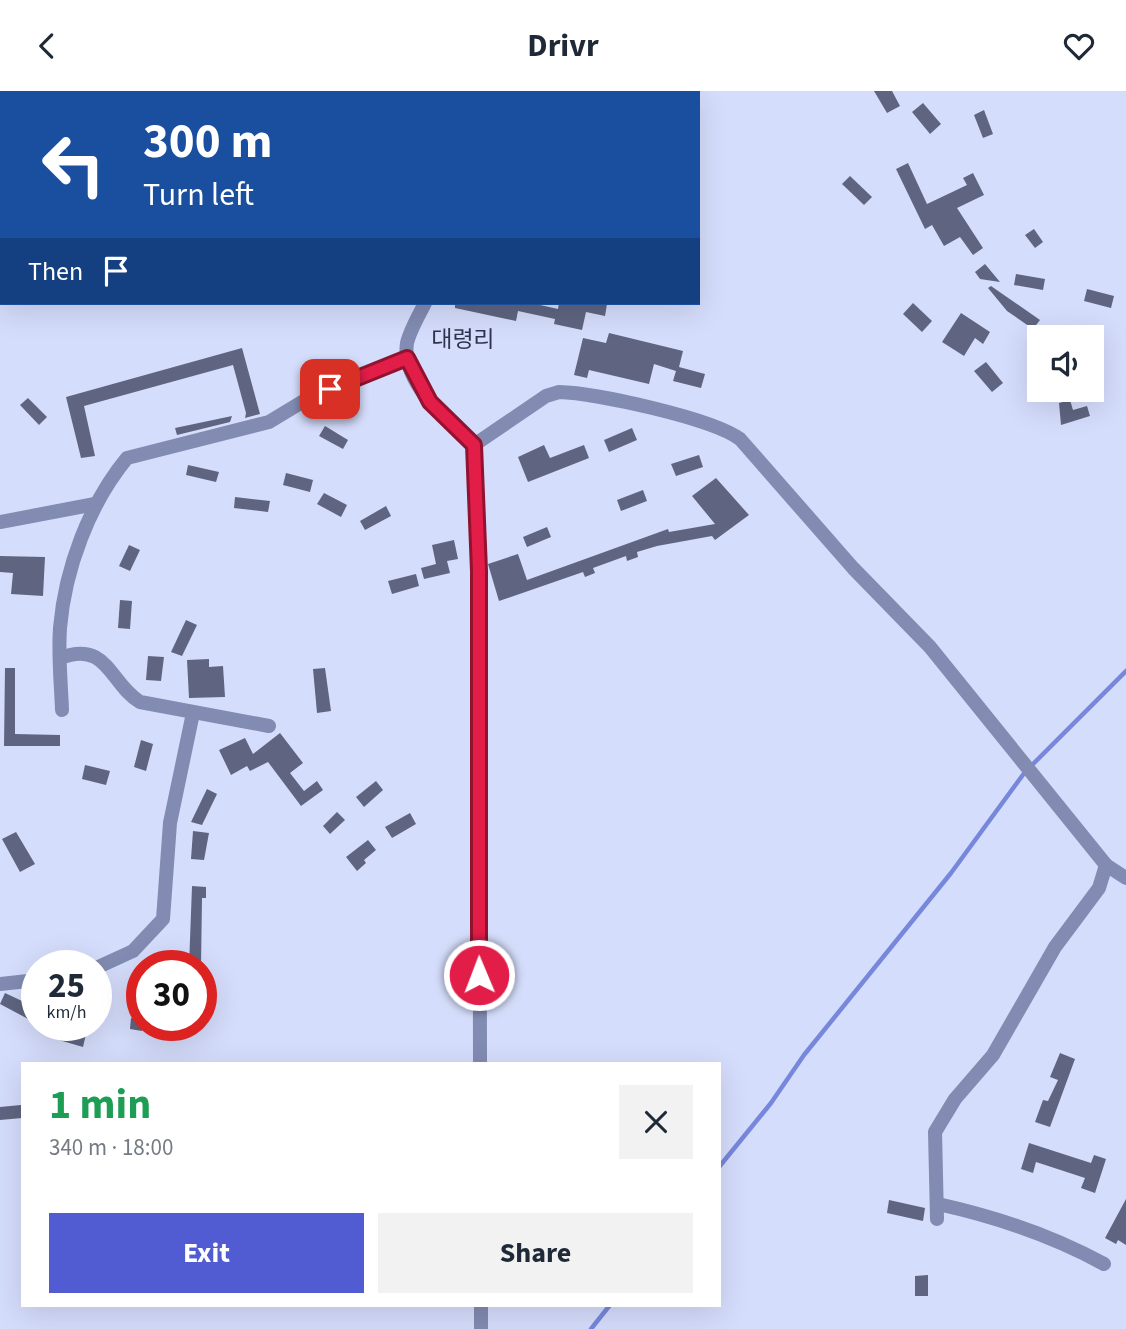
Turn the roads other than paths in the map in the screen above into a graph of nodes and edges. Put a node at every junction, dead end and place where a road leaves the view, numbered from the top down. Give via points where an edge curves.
1 (424, 305) edge
2 (407, 358) junction
3 (474, 445) junction
4 (95, 504) junction
5 (0, 522) edge
6 (60, 658) junction
7 (62, 710) dead end
8 (193, 713) junction
9 (269, 726) dead end
10 (1106, 865) junction
11 (1126, 879) edge
12 (112, 961) edge
13 (21, 982) edge
14 (0, 985) edge
15 (480, 1062) edge
16 (1104, 1264) dead end
17 (481, 1307) edge
18 (481, 1329) edge

1 - 2 street via 407,341
2 - 3 street via 430,402
2 - 4 street via 312,396 269,422 127,458
3 - 10 street via 545,396 559,392 671,414 728,431 930,647
3 - 15 street via 479,571
4 - 5 street
4 - 6 street via 65,596
6 - 7 street
6 - 8 street via 91,656 103,661 139,702
8 - 9 street
8 - 12 street via 170,823 163,919 133,951
10 - 11 street
10 - 16 street via 1099,888 1055,947 993,1055 939,1124 934,1146 937,1212 1017,1224
13 - 14 street
17 - 18 street

